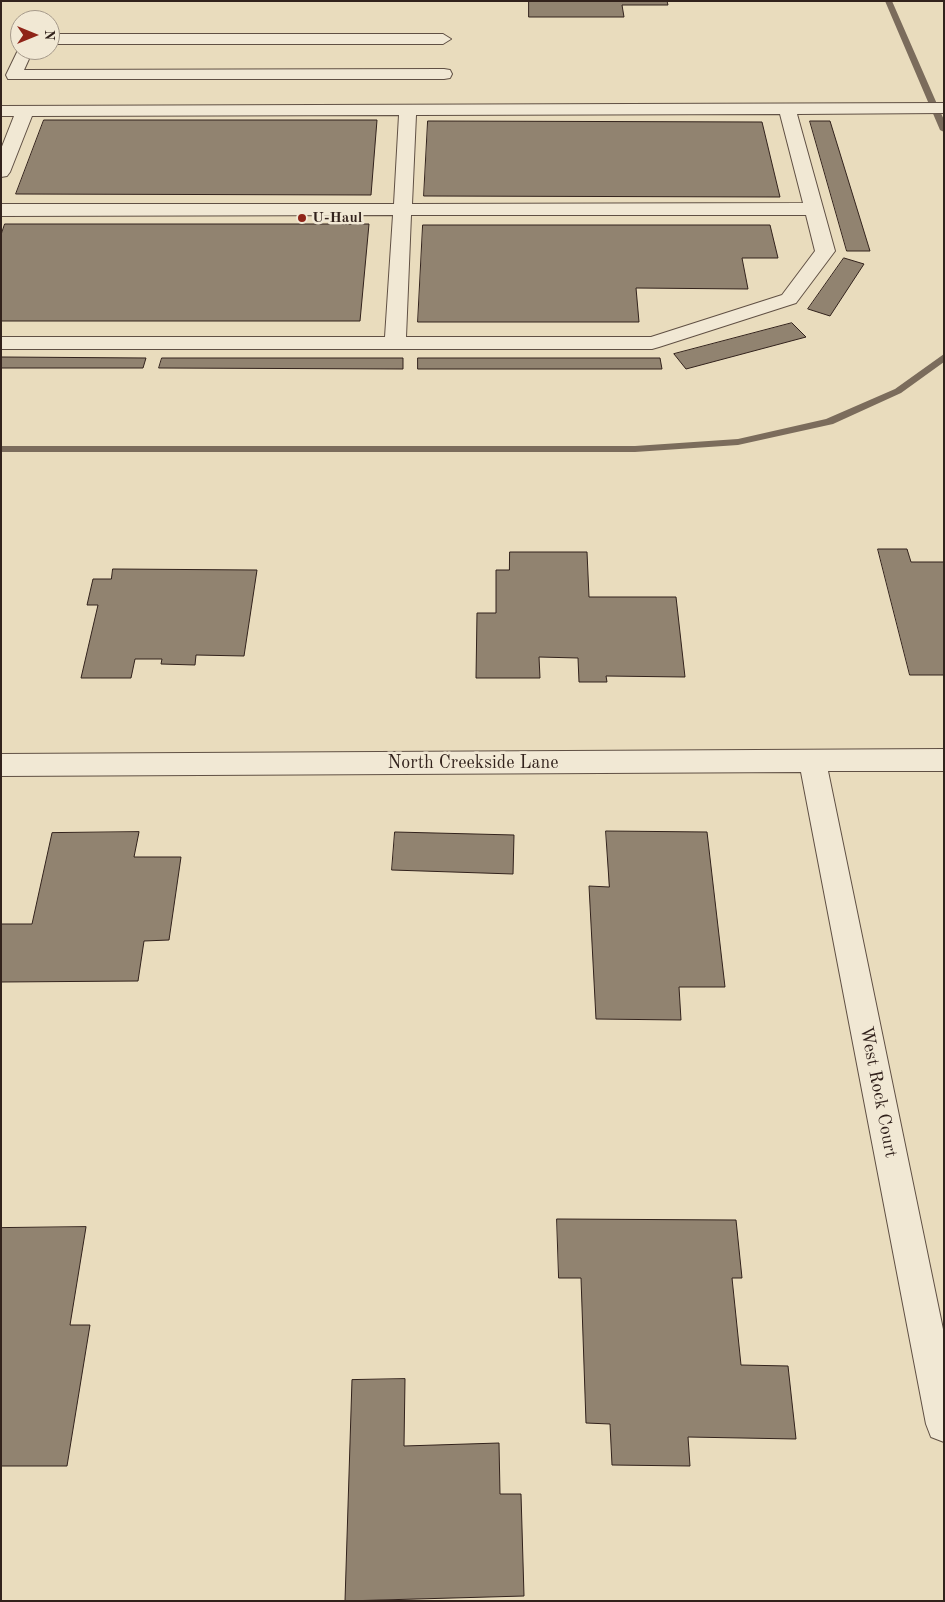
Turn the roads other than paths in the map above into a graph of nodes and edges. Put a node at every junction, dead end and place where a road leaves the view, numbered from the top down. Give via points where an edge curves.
1 (60, 39) edge
2 (443, 39) dead end
3 (21, 60) edge
4 (444, 74) dead end
5 (787, 108) junction
6 (944, 108) edge
7 (408, 110) junction
8 (1, 111) edge
9 (25, 111) junction
10 (1, 172) edge
11 (814, 209) junction
12 (1, 210) edge
13 (403, 210) junction
14 (1, 343) edge
15 (395, 343) junction
16 (944, 760) edge
17 (812, 761) junction
18 (1, 765) edge
19 (944, 1424) edge

1 - 2 street
3 - 4 street via 14,75
5 - 6 street
5 - 7 street
5 - 11 street
7 - 9 street
7 - 13 street
8 - 9 street
9 - 10 street
11 - 13 street
11 - 15 street via 825,251 789,299 652,343
12 - 13 street
13 - 15 street
14 - 15 street
16 - 17 street, North Creekside Lane
17 - 18 street, North Creekside Lane
17 - 19 street, West Rock Court

